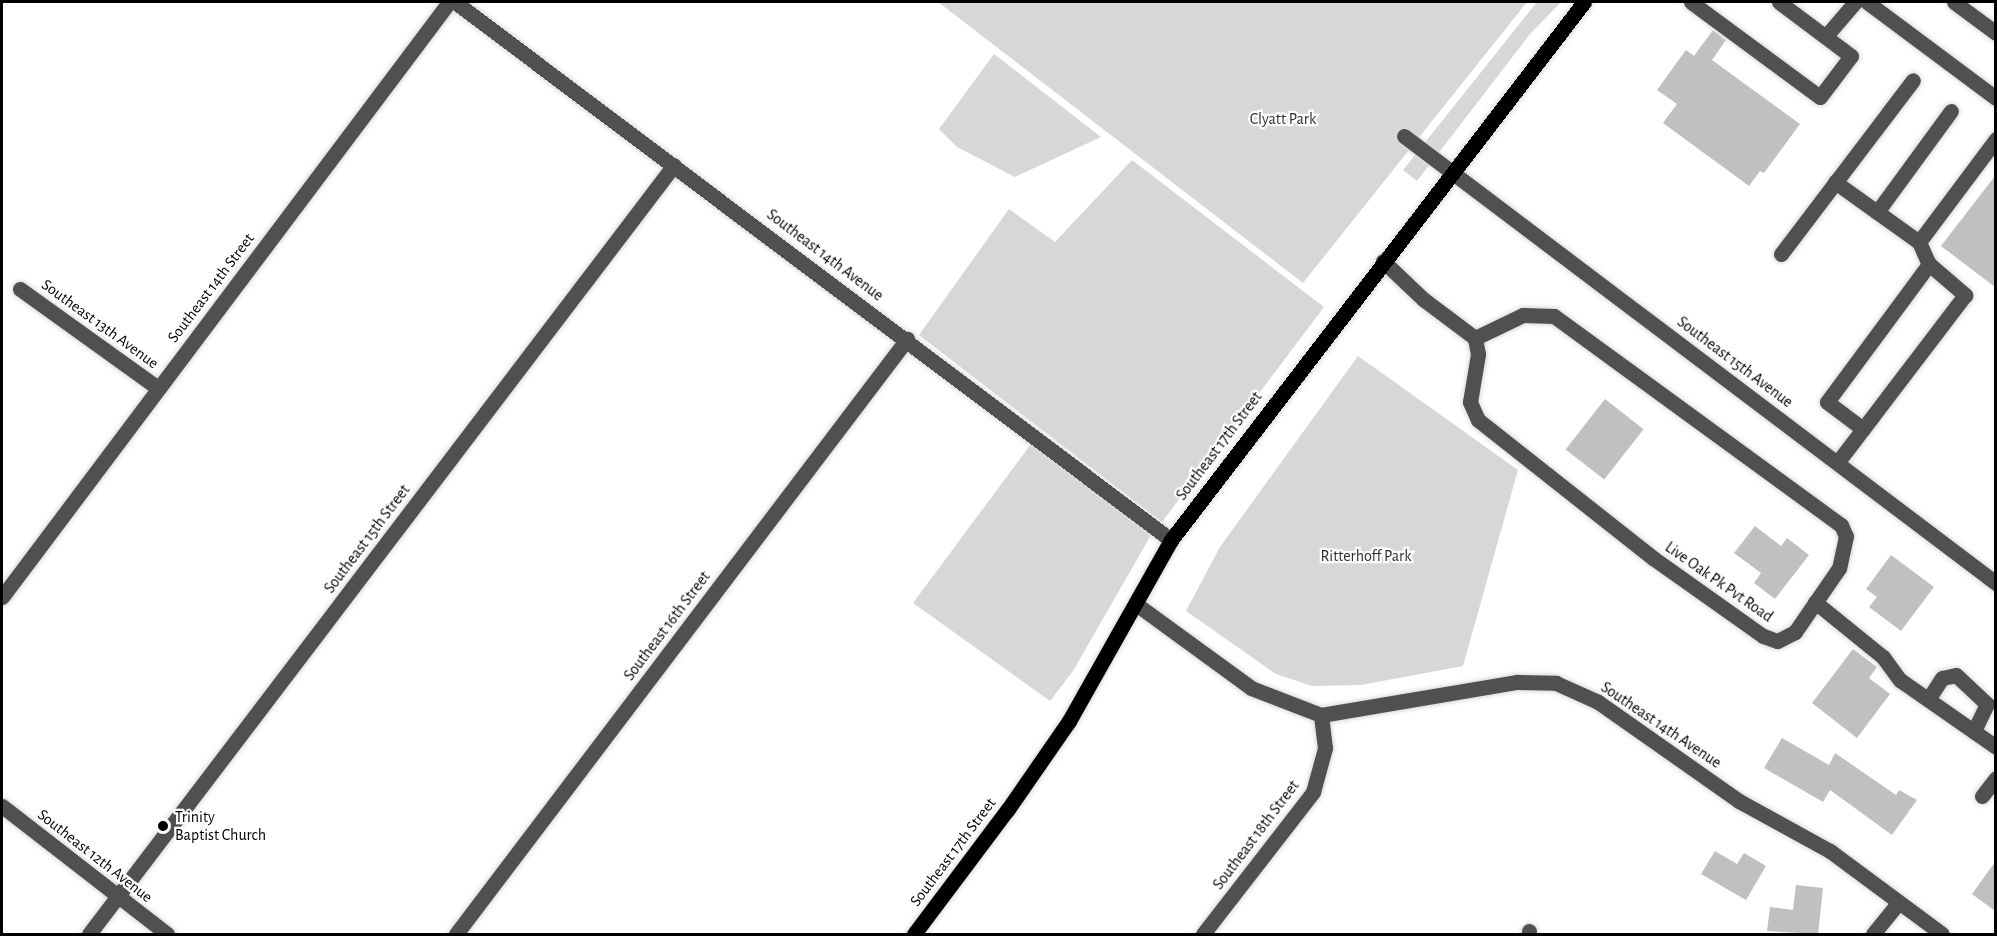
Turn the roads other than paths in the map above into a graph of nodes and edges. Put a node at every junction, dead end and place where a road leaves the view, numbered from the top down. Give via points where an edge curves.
1 (449, 2) edge
2 (455, 2) edge
3 (1584, 2) edge
4 (1690, 2) edge
5 (1779, 2) edge
6 (1854, 2) edge
7 (1867, 2) edge
8 (1954, 2) edge
9 (1995, 33) edge
10 (1826, 36) junction
11 (1913, 80) dead end
12 (1995, 98) edge
13 (1951, 111) dead end
14 (1404, 136) dead end
15 (1995, 139) edge
16 (674, 165) junction
17 (1452, 171) junction
18 (1834, 182) junction
19 (1877, 212) junction
20 (1919, 242) junction
21 (1781, 254) dead end
22 (1383, 261) junction
23 (1929, 264) junction
24 (21, 289) dead end
25 (1475, 338) junction
26 (907, 339) junction
27 (158, 388) junction
28 (1863, 429) junction
29 (1838, 462) junction
30 (1171, 540) junction
31 (1995, 583) edge
32 (2, 597) edge
33 (1815, 602) junction
34 (1136, 604) junction
35 (1929, 698) junction
36 (1321, 715) junction
37 (1974, 731) junction
38 (1995, 747) edge
39 (1995, 778) edge
40 (1982, 796) dead end
41 (2, 806) edge
42 (117, 897) junction
43 (1899, 903) junction
44 (90, 934) edge
45 (167, 934) edge
46 (456, 934) edge
47 (914, 934) edge
48 (1203, 934) edge
49 (1873, 934) edge
50 (1942, 934) edge

1 - 27 street, Southeast 14th Street
2 - 16 street, Southeast 14th Avenue
3 - 17 main road, Southeast 17th Street
4 - 10 street via 1820,97 1851,56
5 - 10 street
6 - 10 street
7 - 12 street
8 - 9 street
11 - 18 street
13 - 19 street
14 - 17 street, Southeast 15th Avenue
15 - 20 street
16 - 26 street, Southeast 14th Avenue
16 - 42 street, Southeast 15th Street
17 - 22 main road, Southeast 17th Street
17 - 29 street, Southeast 15th Avenue
18 - 19 street
18 - 21 street
19 - 20 street
20 - 23 street
22 - 25 street
22 - 30 main road, Southeast 17th Street
23 - 28 street via 1965,295
23 - 28 street via 1827,402
24 - 27 street, Southeast 13th Avenue
25 - 33 street, Live Oak Pk Pvt Road via 1478,354 1470,402 1478,420 1653,558 1763,636 1777,641 1795,632
25 - 33 street, Live Oak Pk Pvt Road via 1523,315 1554,316 1841,525 1846,536 1839,568
26 - 30 street, Southeast 14th Avenue
26 - 46 street, Southeast 16th Street
27 - 32 street, Southeast 14th Street
28 - 29 street
29 - 31 street, Southeast 15th Avenue
30 - 34 main road, Southeast 17th Street
33 - 35 street via 1883,657 1900,680
34 - 36 street via 1251,688
34 - 47 main road, Southeast 17th Street via 1069,721
35 - 37 street
35 - 37 street via 1942,678 1956,675 1987,704
36 - 43 street, Southeast 14th Avenue via 1517,682 1556,683 1598,702 1739,801 1830,851
36 - 48 street, Southeast 18th Street via 1325,748 1313,792
37 - 38 street
39 - 40 street
41 - 42 street, Southeast 12th Avenue
42 - 44 street, Southeast 15th Street
42 - 45 street, Southeast 12th Avenue
43 - 49 street
43 - 50 street, Southeast 14th Avenue

